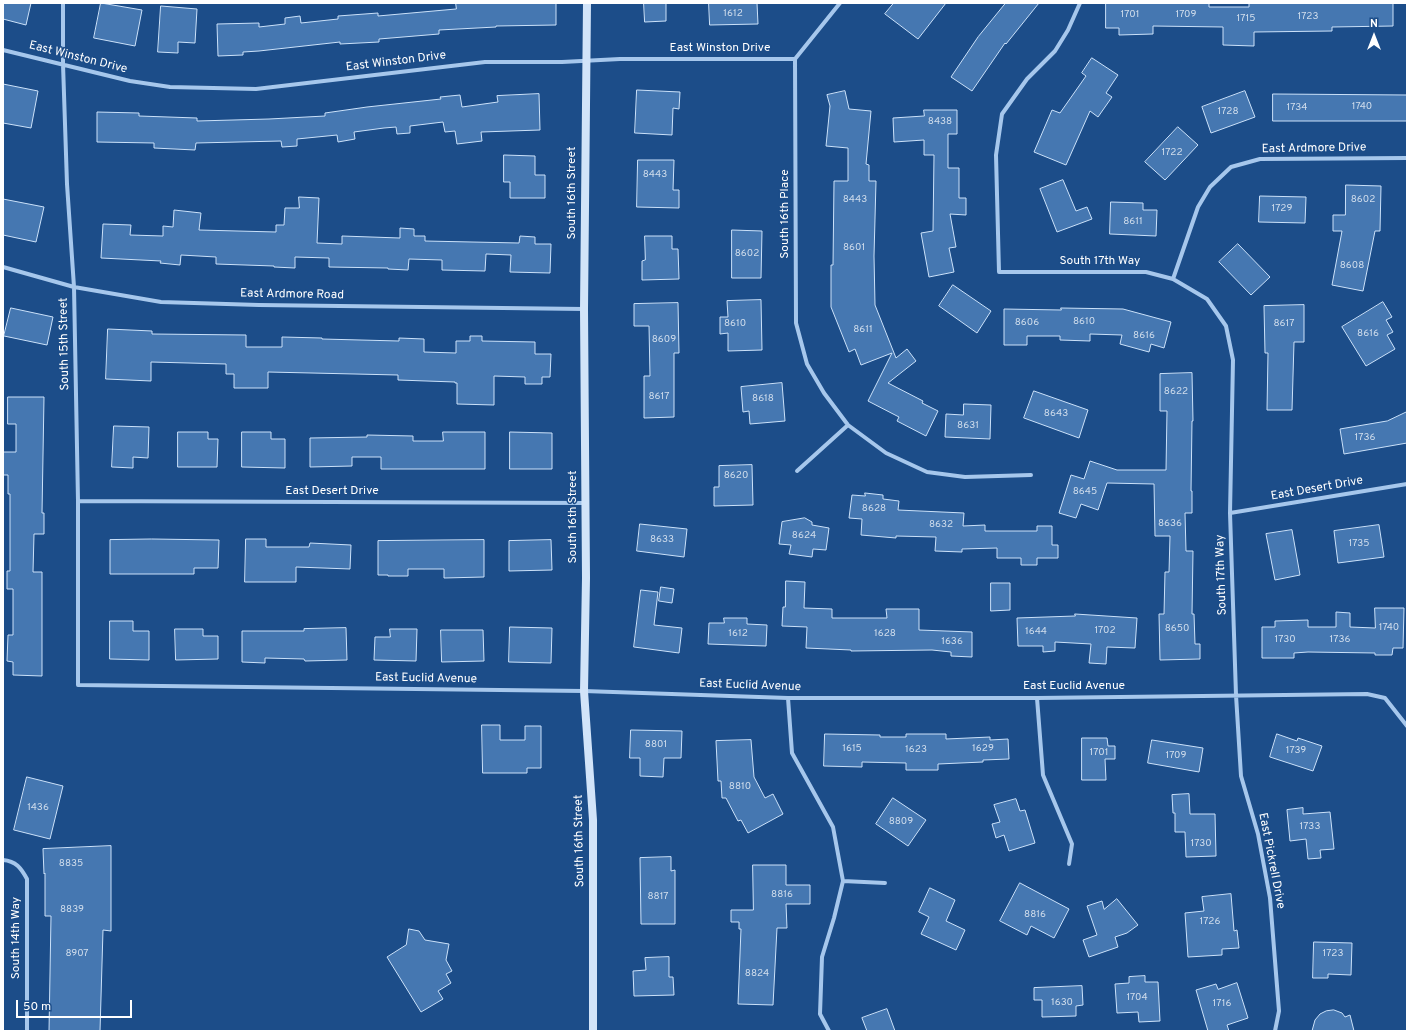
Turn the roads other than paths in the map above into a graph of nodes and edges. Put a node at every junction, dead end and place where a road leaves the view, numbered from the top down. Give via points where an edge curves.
1 (62, 3) edge
2 (587, 3) edge
3 (840, 3) edge
4 (1080, 3) edge
5 (3, 50) edge
6 (796, 59) junction
7 (586, 61) junction
8 (63, 64) junction
9 (1407, 158) edge
10 (3, 268) edge
11 (1173, 279) junction
12 (74, 287) junction
13 (584, 309) junction
14 (848, 426) junction
15 (797, 471) dead end
16 (1031, 475) dead end
17 (1407, 484) edge
18 (78, 501) junction
19 (585, 503) junction
20 (1230, 514) junction
21 (78, 685) joint
22 (584, 691) junction
23 (1236, 695) junction
24 (788, 698) junction
25 (1037, 698) junction
26 (1407, 726) edge
27 (3, 860) edge
28 (1069, 864) dead end
29 (843, 880) junction
30 (885, 883) dead end
31 (27, 1031) edge
32 (593, 1031) edge
33 (828, 1031) edge
34 (1275, 1031) edge

1 - 8 street, South 15th Street
2 - 7 main road, South 16th Street
3 - 6 street
4 - 11 street, South 17th Way via 1068,30 1054,51 1027,79 1002,114 996,155 999,272 1146,272
5 - 8 street, East Winston Drive
6 - 7 street, East Winston Drive
6 - 14 street, South 16th Place via 796,323 807,364 824,394
7 - 8 street, East Winston Drive via 485,62 256,89 170,87 130,81
7 - 13 main road, South 16th Street
8 - 12 street, South 15th Street
9 - 11 street, East Ardmore Drive via 1260,159 1232,167 1210,188 1198,207
10 - 12 street, East Ardmore Road
11 - 20 street, South 17th Way via 1207,299 1226,326 1232,360
12 - 13 street, East Ardmore Road via 161,302
12 - 18 street, South 15th Street
13 - 19 main road, South 16th Street
14 - 15 street
14 - 16 street, South 16th Place via 886,453 927,472 965,477
17 - 20 street, East Desert Drive
18 - 19 street, East Desert Drive
18 - 21 street, South 15th Street
19 - 22 main road, South 16th Street
20 - 23 street, South 17th Way
21 - 22 street, East Euclid Avenue
22 - 24 street, East Euclid Avenue
22 - 32 main road, South 16th Street via 593,820
23 - 25 street, East Euclid Avenue
23 - 26 street, East Euclid Avenue via 1367,694 1385,698
23 - 34 street, East Pickrell Drive via 1241,776 1258,834 1270,898 1279,1011
24 - 25 street, East Euclid Avenue
24 - 29 street via 792,753 833,827
25 - 28 street via 1043,775 1072,844
27 - 31 street, South 14th Way via 12,861 27,879
29 - 30 street
29 - 33 street via 822,957 820,1014

